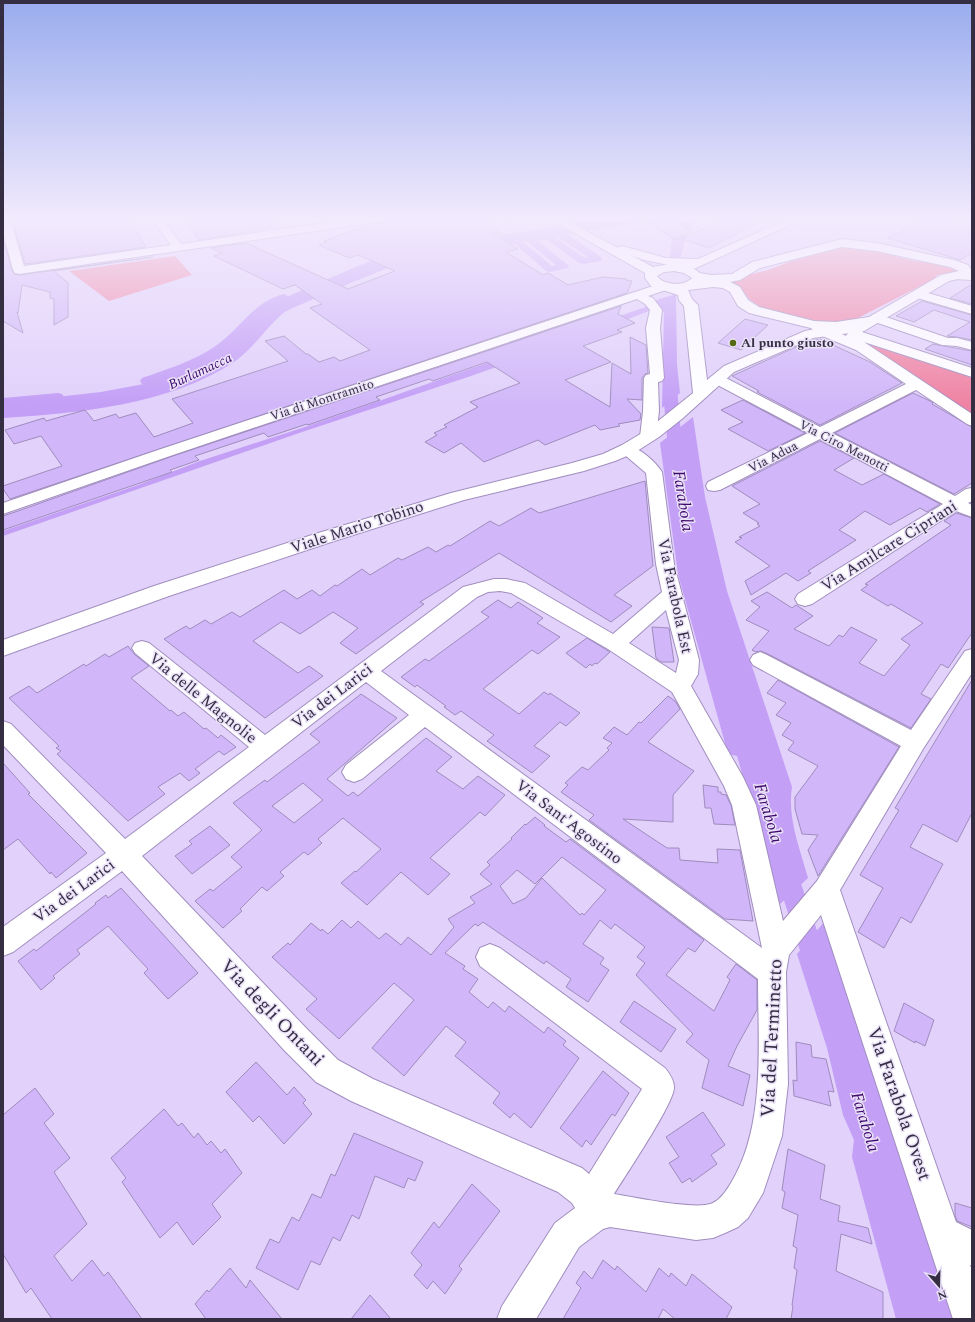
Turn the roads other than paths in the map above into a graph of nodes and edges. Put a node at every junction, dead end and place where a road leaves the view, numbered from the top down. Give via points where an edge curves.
1 (693, 280) edge
2 (652, 281) edge
3 (660, 281) edge
4 (690, 281) edge
5 (698, 281) edge
6 (940, 281) edge
7 (668, 286) junction
8 (918, 294) junction
9 (647, 300) junction
10 (691, 305) junction
11 (972, 310) edge
12 (875, 319) junction
13 (819, 328) junction
14 (856, 331) junction
15 (972, 346) edge
16 (861, 347) junction
17 (972, 374) edge
18 (717, 379) junction
19 (917, 384) junction
20 (700, 394) junction
21 (972, 421) edge
22 (820, 433) junction
23 (648, 437) junction
24 (627, 450) junction
25 (714, 486) dead end
26 (972, 494) edge
27 (956, 503) junction
28 (3, 509) edge
29 (972, 512) edge
30 (673, 593) junction
31 (805, 599) dead end
32 (616, 644) junction
33 (3, 648) edge
34 (142, 648) dead end
35 (972, 656) edge
36 (760, 660) dead end
37 (366, 671) junction
38 (680, 686) junction
39 (425, 715) junction
40 (3, 730) edge
41 (915, 743) junction
42 (264, 748) junction
43 (354, 772) dead end
44 (124, 855) junction
45 (821, 896) junction
46 (3, 943) edge
47 (490, 957) dead end
48 (774, 961) junction
49 (592, 1208) junction
50 (957, 1241) edge
51 (515, 1319) edge
52 (971, 1319) edge

1 - 10 main road
2 - 9 street, Via di Montramito
3 - 7 main road
4 - 7 main road
5 - 13 main road via 727,285 735,290 743,303 750,308
6 - 8 main road, Viale Mario Tobino
7 - 9 street, Via di Montramito
7 - 10 main road via 684,293
8 - 11 street
8 - 12 main road, Viale Mario Tobino
9 - 23 street via 653,328 657,378 651,378
9 - 28 street, Via di Montramito via 171,451
10 - 20 main road
12 - 13 main road
12 - 14 main road, Viale Mario Tobino
12 - 15 street via 947,342
13 - 14 main road, Viale Mario Tobino
13 - 16 street
13 - 18 main road, Viale Mario Tobino via 729,369
14 - 16 street via 854,339
14 - 17 street
16 - 19 street
18 - 20 main road, Viale Mario Tobino
18 - 22 street, Via Ciro Menotti
19 - 21 street
19 - 22 street, Via Adua
20 - 23 main road, Viale Mario Tobino
22 - 25 street, Via Adua
22 - 27 street, Via Ciro Menotti
23 - 24 main road, Viale Mario Tobino
24 - 30 street, Via Farabola Est via 654,472 665,564
24 - 33 main road, Viale Mario Tobino via 589,464 448,499 394,516 185,583
26 - 27 street, Via Amilcare Cipriani
27 - 29 street, Via Ciro Menotti
27 - 31 street, Via Amilcare Cipriani
30 - 32 street
30 - 38 street, Via Farabola Est via 689,660 687,674
32 - 37 street, Via dei Larici via 518,588 502,584 492,585 470,592
32 - 38 street, Via dei Larici
34 - 42 street, Via delle Magnolie
35 - 41 street, Via del Terminetto
36 - 41 street
37 - 39 street, Via Sant'Agostino
37 - 42 street, Via dei Larici
38 - 48 street via 735,784 744,805
39 - 43 street
39 - 48 street, Via Sant'Agostino
40 - 44 street, Via degli Ontani
41 - 45 street, Via del Terminetto
42 - 44 street, Via dei Larici
44 - 46 street, Via dei Larici
44 - 49 street, Via degli Ontani via 290,1035 328,1070 362,1090 570,1180 584,1191
45 - 48 street, Via del Terminetto
45 - 50 street, Via Farabola Ovest
47 - 49 street via 654,1079 659,1086 658,1093
48 - 49 street, Via del Terminetto via 773,1084 766,1136 751,1181 736,1206 726,1215 713,1221 696,1223
49 - 51 street via 567,1235
50 - 52 street, Via Farabola Ovest

